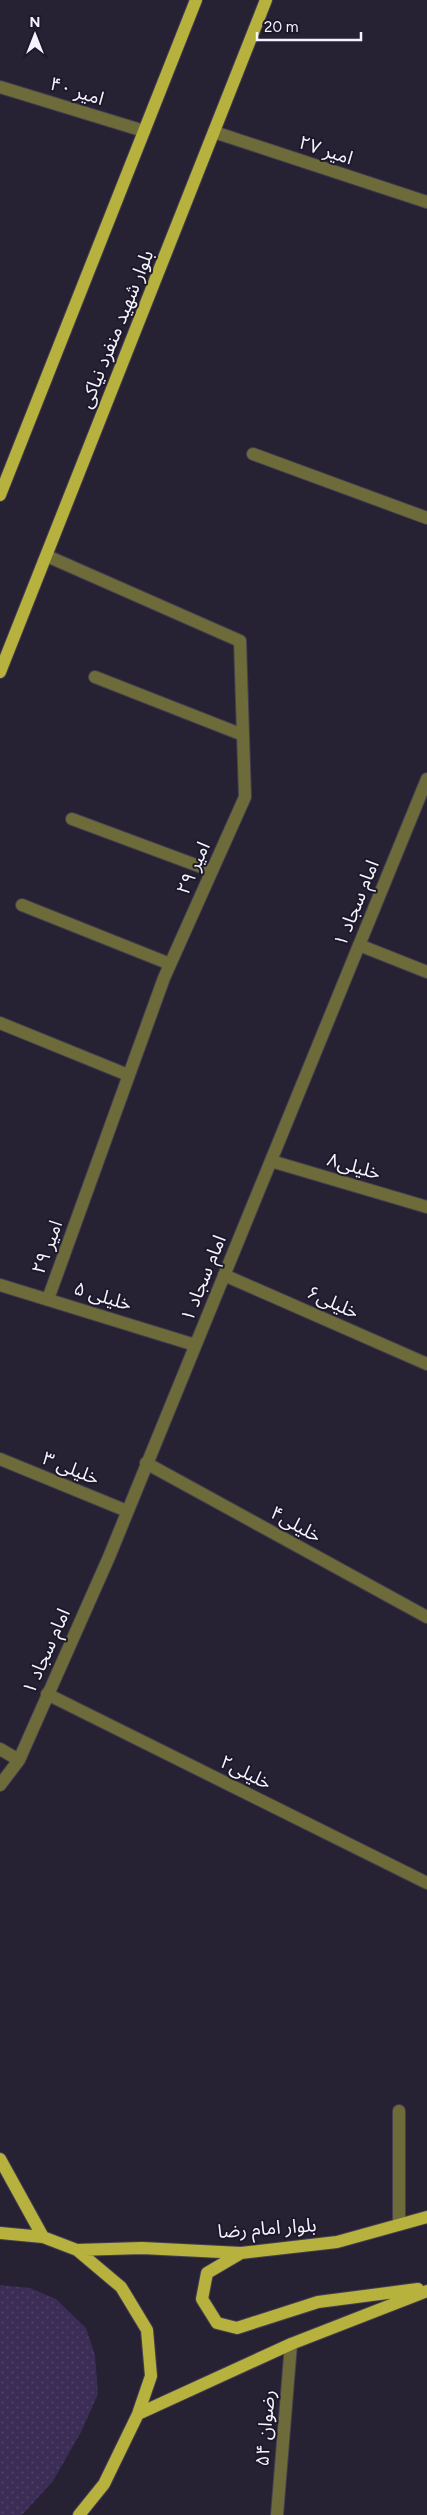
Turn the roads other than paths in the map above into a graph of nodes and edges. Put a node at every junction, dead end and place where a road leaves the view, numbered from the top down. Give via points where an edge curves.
1 (196, 0) edge
2 (266, 0) edge
3 (0, 87) edge
4 (144, 131) junction
5 (214, 132) junction
6 (427, 202) edge
7 (253, 454) dead end
8 (0, 495) edge
9 (427, 518) edge
10 (46, 556) junction
11 (0, 672) edge
12 (95, 677) dead end
13 (244, 735) junction
14 (427, 779) edge
15 (72, 819) dead end
16 (212, 871) junction
17 (22, 905) dead end
18 (359, 945) junction
19 (170, 964) junction
20 (427, 972) edge
21 (0, 1023) edge
22 (128, 1075) junction
23 (270, 1161) junction
24 (427, 1206) edge
25 (224, 1275) junction
26 (0, 1284) edge
27 (48, 1299) junction
28 (195, 1345) junction
29 (427, 1364) edge
30 (0, 1459) edge
31 (146, 1463) junction
32 (127, 1511) junction
33 (427, 1617) edge
34 (48, 1694) junction
35 (0, 1749) edge
36 (18, 1760) junction
37 (0, 1785) edge
38 (427, 1883) edge
39 (399, 2111) dead end
40 (0, 2160) edge
41 (427, 2216) edge
42 (399, 2224) junction
43 (0, 2233) edge
44 (43, 2237) junction
45 (77, 2250) junction
46 (241, 2253) junction
47 (427, 2289) edge
48 (291, 2344) junction
49 (138, 2414) junction
50 (79, 2515) edge
51 (277, 2515) edge

1 - 4 main road
2 - 5 main road, بلوار شهید منفرد نیاکی
3 - 4 street, امیر ۴۰
4 - 8 main road
5 - 6 street, امیر ۲۷
5 - 10 main road, بلوار شهید منفرد نیاکی
7 - 9 street
10 - 11 main road, بلوار شهید منفرد نیاکی
10 - 13 street, امیر ۲۹ via 240,641
12 - 13 street
13 - 16 street, امیر ۲۹ via 245,797
14 - 18 street, امام سجاد ۱
15 - 16 street
16 - 19 street, امیر ۲۹
17 - 19 street
18 - 20 street
18 - 23 street, امام سجاد ۱
19 - 22 street, امیر ۲۹
21 - 22 street
22 - 27 street, امیر ۲۹
23 - 24 street, خلیلی۸
23 - 25 street, امام سجاد ۱
25 - 28 street, امام سجاد ۱
25 - 29 street, خلیلی۶
26 - 27 street, خلیلی ۵
27 - 28 street, خلیلی ۵
28 - 31 street, امام سجاد ۱
30 - 32 street, خلیلی ۳
31 - 32 street, امام سجاد ۱
31 - 33 street, خلیلی۴
32 - 34 street, امام سجاد ۱
34 - 36 street, امام سجاد ۱
34 - 38 street, خلیلی۲
35 - 36 street
36 - 37 street, امام سجاد ۱
39 - 42 street
40 - 44 main road
41 - 42 main road, بلوار امام رضا
42 - 46 main road, بلوار امام رضا via 337,2242
43 - 44 main road
44 - 45 main road
45 - 46 main road, بلوار امام رضا via 142,2248
45 - 49 main road via 121,2287 147,2330 151,2376
46 - 47 main road via 207,2273 202,2299 217,2323 237,2328 318,2302
47 - 48 main road
48 - 49 main road
48 - 51 street, رضوان ۵۴
49 - 50 main road via 104,2484

